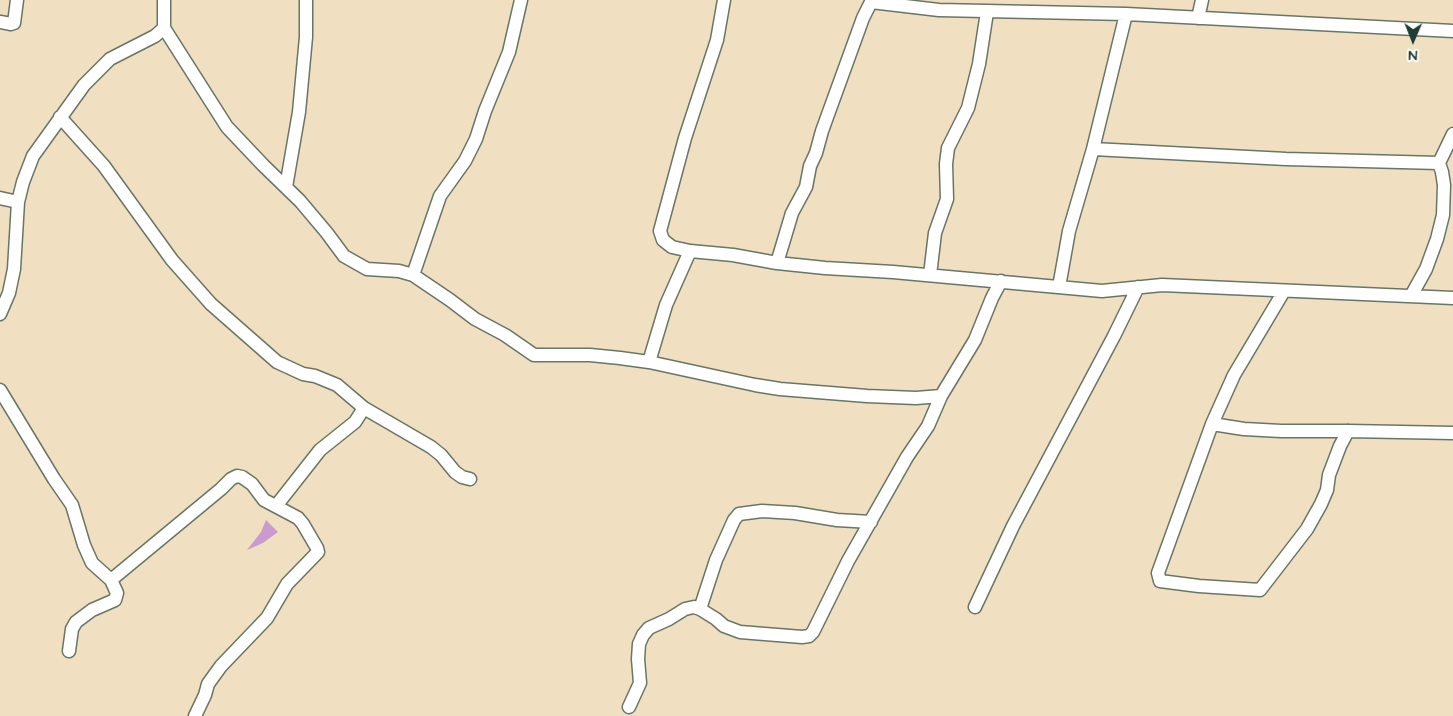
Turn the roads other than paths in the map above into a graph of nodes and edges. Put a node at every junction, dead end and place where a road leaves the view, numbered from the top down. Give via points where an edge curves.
1 (17, 0) edge
2 (164, 0) edge
3 (306, 0) edge
4 (521, 0) edge
5 (724, 0) edge
6 (1202, 0) edge
7 (872, 1) edge
8 (987, 12) junction
9 (1126, 14) junction
10 (1198, 18) junction
11 (0, 22) edge
12 (164, 28) junction
13 (1453, 30) edge
14 (60, 117) junction
15 (1453, 134) edge
16 (1093, 149) junction
17 (1439, 163) junction
18 (286, 187) junction
19 (0, 198) edge
20 (18, 202) junction
21 (690, 251) junction
22 (778, 263) junction
23 (930, 275) junction
24 (412, 276) junction
25 (1001, 281) junction
26 (1060, 287) junction
27 (1138, 287) junction
28 (1284, 291) junction
29 (1411, 296) junction
30 (1453, 298) edge
31 (0, 314) edge
32 (650, 362) junction
33 (0, 390) edge
34 (942, 396) junction
35 (364, 408) junction
36 (1212, 424) junction
37 (1348, 431) junction
38 (1453, 433) edge
39 (470, 479) dead end
40 (276, 506) junction
41 (871, 522) junction
42 (111, 580) junction
43 (975, 607) dead end
44 (700, 609) junction
45 (69, 651) dead end
46 (629, 707) dead end
47 (194, 716) edge

1 - 11 street via 14,23
2 - 12 street
3 - 18 street via 299,112
4 - 24 street via 509,52 476,139 466,161 440,196
5 - 21 street via 717,40 685,138 660,231 663,240 672,247
6 - 10 street
7 - 8 street via 939,10
7 - 22 street via 822,130 806,186 792,213
8 - 9 street
8 - 23 street via 968,108 948,148 947,199 935,233
9 - 10 street
9 - 16 street
10 - 13 street
12 - 14 street via 110,59 84,85
12 - 18 street via 227,127
14 - 20 street via 34,156
14 - 35 street via 104,166 172,260 211,304 277,362 337,385
15 - 17 street
16 - 17 street
16 - 26 street via 1069,231
17 - 29 street via 1444,185 1443,215 1426,269
18 - 24 street via 344,256 367,269 399,271
19 - 20 street
20 - 31 street via 14,269
21 - 22 street via 733,254
21 - 32 street via 666,305
22 - 23 street
23 - 25 street
24 - 32 street via 534,355 590,355
25 - 26 street
25 - 34 street via 975,340
26 - 27 street via 1102,291
27 - 28 street via 1162,285
27 - 43 street via 1013,526
28 - 29 street
28 - 36 street via 1234,375
29 - 30 street
32 - 34 street via 780,389 867,396
33 - 42 street via 72,505 92,563
34 - 41 street via 928,426
35 - 39 street via 432,447 455,472
35 - 40 street via 355,422 320,450
36 - 37 street via 1281,431
36 - 37 street via 1158,573 1160,581 1260,590 1307,529 1321,504
37 - 38 street
40 - 42 street via 264,500 252,484 237,476
40 - 47 street via 298,518 318,552 287,584 267,618 221,666 208,684
41 - 44 street via 795,513 739,514 716,560
41 - 44 street via 809,636 730,630
42 - 45 street via 117,593 115,600 92,610 76,622
44 - 46 street via 685,609 649,628 643,635 638,659 640,684

